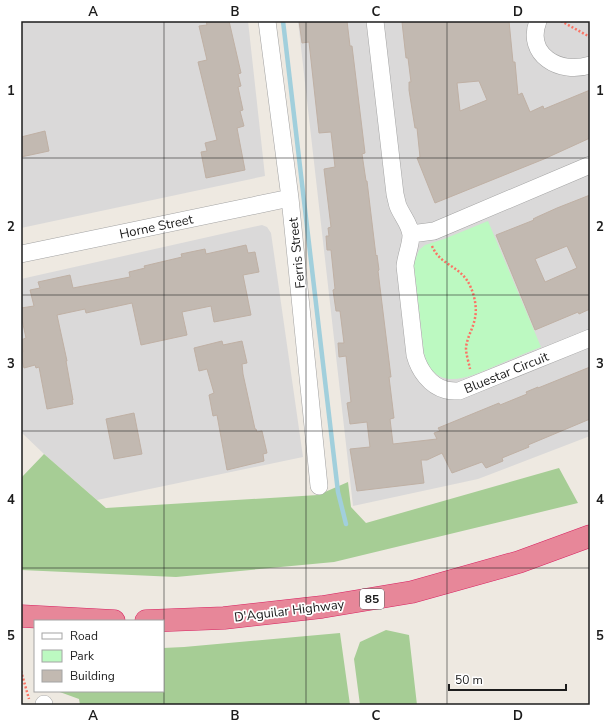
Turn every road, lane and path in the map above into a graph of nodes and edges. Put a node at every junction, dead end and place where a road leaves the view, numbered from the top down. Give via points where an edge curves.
1 (267, 21) edge
2 (376, 21) edge
3 (538, 21) edge
4 (561, 21) edge
5 (590, 37) edge
6 (590, 65) edge
7 (590, 165) edge
8 (290, 198) junction
9 (419, 234) junction
10 (21, 254) edge
11 (590, 338) edge
12 (474, 385) junction
13 (319, 486) dead end
14 (590, 536) edge
15 (21, 616) edge
16 (95, 620) edge
17 (164, 620) edge
18 (21, 671) edge
19 (44, 705) edge

1 - 8 street, Ferris Street
2 - 9 street via 395,194 405,218
3 - 6 street via 534,37 538,47 551,63 572,68
4 - 5 path
7 - 9 street via 441,228
8 - 10 street, Horne Street
8 - 13 street, Ferris Street
9 - 12 path via 441,260 462,272 472,288 475,318 466,348
9 - 12 street, Bluestar Circuit via 406,254 405,266 418,364 434,385 447,390 459,391
11 - 12 street, Bluestar Circuit
14 - 17 highway, D'Aguilar Highway / 85 via 519,562 412,592 322,608 240,617
15 - 16 highway
18 - 19 path via 28,699

